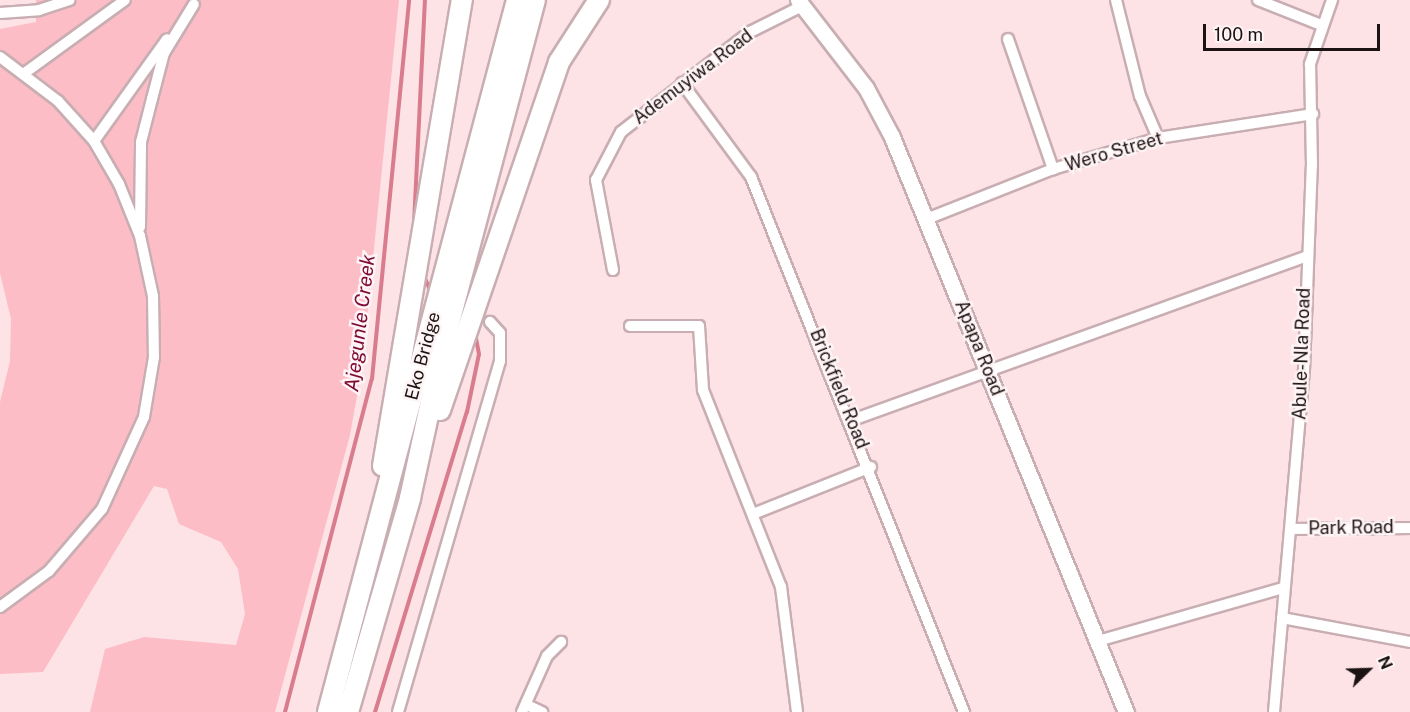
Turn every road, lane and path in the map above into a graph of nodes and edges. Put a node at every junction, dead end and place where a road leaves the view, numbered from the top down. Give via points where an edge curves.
1 (69, 0) edge
2 (125, 0) edge
3 (462, 0) edge
4 (517, 0) edge
5 (535, 0) edge
6 (599, 0) edge
7 (1116, 0) edge
8 (1258, 0) edge
9 (1332, 0) edge
10 (196, 2) edge
11 (797, 2) edge
12 (0, 13) edge
13 (1321, 25) junction
14 (1008, 39) dead end
15 (0, 57) edge
16 (26, 72) junction
17 (682, 83) junction
18 (1313, 114) junction
19 (1158, 138) junction
20 (94, 141) junction
21 (1053, 169) junction
22 (924, 220) junction
23 (140, 236) junction
24 (1307, 256) junction
25 (614, 270) dead end
26 (490, 322) dead end
27 (630, 326) dead end
28 (986, 369) junction
29 (852, 420) junction
30 (871, 467) junction
31 (410, 498) junction
32 (753, 514) junction
33 (376, 528) junction
34 (1410, 528) edge
35 (1292, 529) junction
36 (1283, 588) junction
37 (0, 607) edge
38 (1282, 618) junction
39 (1098, 641) junction
40 (561, 642) dead end
41 (1410, 642) edge
42 (525, 708) edge
43 (328, 712) edge
44 (348, 712) edge
45 (399, 712) edge
46 (542, 712) edge
47 (797, 712) edge
48 (964, 712) edge
49 (1126, 712) edge
50 (1274, 712) edge

1 - 12 street via 39,10
2 - 16 street
3 - 33 highway via 449,92 392,399
4 - 33 highway, Eko Bridge
5 - 31 highway, Eko Bridge via 445,338
6 - 31 highway via 559,62
7 - 19 street via 1140,96
8 - 13 street
9 - 13 street, Abule-Nla Road
10 - 20 street
10 - 23 street via 164,53 141,142
11 - 17 street, Ademuyiwa Road
11 - 22 street, Apapa Road via 870,93
13 - 18 street, Abule-Nla Road via 1310,64
14 - 21 street
15 - 16 street
16 - 20 street
17 - 25 street, Ademuyiwa Road via 621,132 596,180
17 - 29 street, Brickfield Road via 751,177
18 - 19 street, Wero Street
18 - 24 street, Abule-Nla Road
19 - 21 street, Wero Street
20 - 23 street
21 - 22 street, Wero Street
22 - 28 street, Apapa Road
23 - 37 street via 153,296 154,357 136,436 102,509 49,571
24 - 28 street
24 - 35 street, Abule-Nla Road
26 - 45 street via 500,333 500,360
27 - 32 street via 699,326 700,379
28 - 29 street
28 - 39 street, Apapa Road
29 - 30 street, Brickfield Road
30 - 32 street
30 - 48 street, Brickfield Road
31 - 44 highway, Eko Bridge
32 - 47 street via 781,587
33 - 43 highway, Eko Bridge
34 - 35 street, Park Road
35 - 36 street, Abule-Nla Road
36 - 38 street, Abule-Nla Road
36 - 39 street
38 - 41 street
38 - 50 street, Abule-Nla Road
39 - 49 street, Apapa Road
40 - 42 street via 547,656
42 - 46 street

